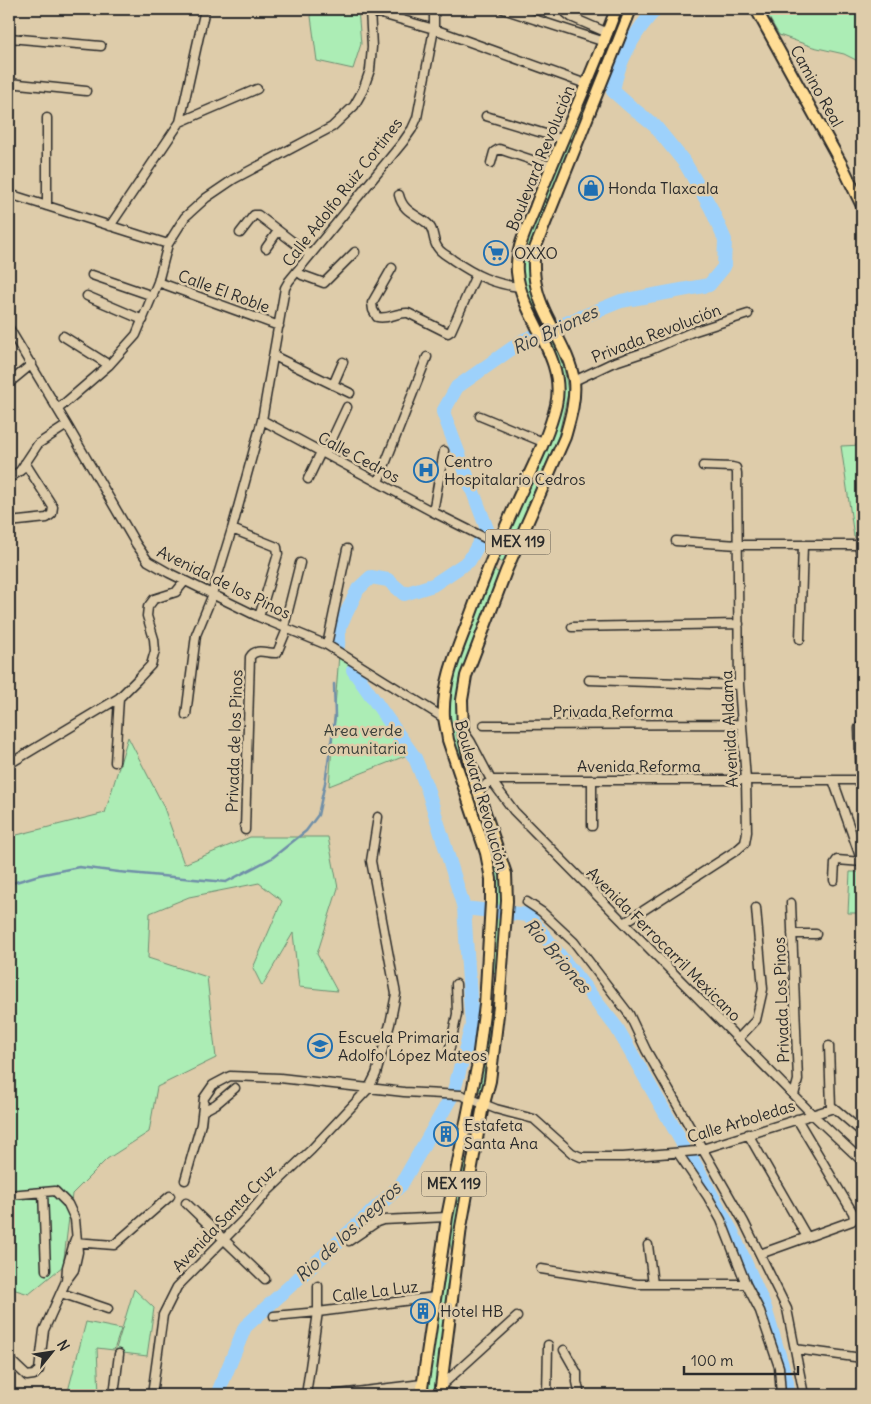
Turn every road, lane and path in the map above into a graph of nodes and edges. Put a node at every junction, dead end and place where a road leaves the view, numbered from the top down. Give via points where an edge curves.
1 (205, 9) edge
2 (434, 9) edge
3 (503, 9) edge
4 (565, 9) edge
5 (616, 9) edge
6 (631, 9) edge
7 (756, 9) edge
8 (370, 10) edge
9 (434, 29) junction
10 (9, 38) edge
11 (606, 38) junction
12 (101, 46) dead end
13 (9, 83) edge
14 (586, 84) junction
15 (257, 89) dead end
16 (86, 91) dead end
17 (486, 116) dead end
18 (48, 118) dead end
19 (180, 122) junction
20 (562, 139) junction
21 (491, 163) dead end
22 (550, 166) junction
23 (9, 194) edge
24 (399, 195) dead end
25 (46, 206) junction
26 (862, 206) edge
27 (110, 226) junction
28 (278, 231) junction
29 (240, 233) dead end
30 (168, 244) junction
31 (266, 248) dead end
32 (355, 252) dead end
33 (310, 255) junction
34 (392, 268) dead end
35 (298, 271) junction
36 (92, 275) dead end
37 (476, 275) junction
38 (158, 282) junction
39 (520, 287) junction
40 (88, 296) dead end
41 (153, 296) junction
42 (748, 314) dead end
43 (143, 320) junction
44 (279, 326) junction
45 (9, 328) edge
46 (63, 336) dead end
47 (11, 338) edge
48 (274, 356) junction
49 (427, 357) dead end
50 (343, 362) dead end
51 (32, 364) junction
52 (109, 365) junction
53 (574, 381) junction
54 (9, 383) edge
55 (334, 385) junction
56 (350, 393) dead end
57 (347, 407) dead end
58 (58, 409) junction
59 (480, 416) dead end
60 (262, 420) junction
61 (67, 425) junction
62 (543, 442) junction
63 (444, 451) dead end
64 (323, 453) junction
65 (25, 463) junction
66 (703, 466) dead end
67 (9, 478) edge
68 (308, 479) dead end
69 (378, 482) junction
70 (433, 512) junction
71 (9, 522) edge
72 (232, 530) junction
73 (676, 541) dead end
74 (497, 544) junction
75 (738, 545) junction
76 (804, 545) junction
77 (861, 545) edge
78 (347, 549) dead end
79 (862, 560) edge
80 (300, 563) dead end
81 (489, 565) junction
82 (506, 572) junction
83 (185, 581) junction
84 (212, 594) junction
85 (259, 617) junction
86 (739, 624) junction
87 (572, 627) dead end
88 (286, 628) junction
89 (800, 639) dead end
90 (326, 645) junction
91 (589, 680) dead end
92 (739, 684) junction
93 (119, 698) junction
94 (186, 715) dead end
95 (444, 718) junction
96 (742, 724) junction
97 (862, 724) edge
98 (484, 725) dead end
99 (463, 732) junction
100 (115, 762) dead end
101 (9, 764) edge
102 (492, 780) junction
103 (592, 780) junction
104 (746, 780) junction
105 (834, 780) junction
106 (862, 780) edge
107 (479, 791) junction
108 (378, 817) dead end
109 (592, 826) dead end
110 (245, 830) dead end
111 (862, 862) edge
112 (834, 880) dead end
113 (527, 902) dead end
114 (791, 903) dead end
115 (756, 908) dead end
116 (624, 923) junction
117 (792, 934) junction
118 (816, 934) dead end
119 (487, 972) junction
120 (501, 973) junction
121 (456, 984) dead end
122 (485, 1005) junction
123 (499, 1006) junction
124 (738, 1039) junction
125 (829, 1046) dead end
126 (448, 1057) dead end
127 (235, 1088) dead end
128 (369, 1088) junction
129 (794, 1095) junction
130 (465, 1097) junction
131 (484, 1103) junction
132 (831, 1108) junction
133 (202, 1111) junction
134 (812, 1114) junction
135 (797, 1119) junction
136 (862, 1132) edge
137 (748, 1134) junction
138 (702, 1148) junction
139 (678, 1153) junction
140 (862, 1162) edge
141 (184, 1180) dead end
142 (43, 1192) junction
143 (9, 1195) edge
144 (170, 1196) dead end
145 (186, 1203) dead end
146 (447, 1217) junction
147 (445, 1233) junction
148 (807, 1237) junction
149 (224, 1239) junction
150 (76, 1240) junction
151 (349, 1241) dead end
152 (648, 1245) dead end
153 (760, 1254) junction
154 (457, 1264) junction
155 (541, 1269) dead end
156 (46, 1270) dead end
157 (265, 1279) dead end
158 (653, 1284) junction
159 (746, 1284) junction
160 (318, 1286) dead end
161 (61, 1293) junction
162 (435, 1298) junction
163 (108, 1309) dead end
164 (318, 1312) junction
165 (274, 1316) dead end
166 (516, 1317) dead end
167 (548, 1345) dead end
168 (795, 1349) junction
169 (564, 1350) dead end
170 (119, 1354) dead end
171 (862, 1358) edge
172 (9, 1359) edge
173 (422, 1384) junction
174 (440, 1391) edge
175 (114, 1395) edge
176 (152, 1395) edge
177 (306, 1395) edge
178 (331, 1395) edge
179 (421, 1395) edge
180 (463, 1395) edge
181 (547, 1395) edge
182 (580, 1395) edge
183 (781, 1395) edge
184 (804, 1395) edge

1 - 19 street
2 - 9 street, Calle Adolfo Ruiz Cortines
3 - 11 street
4 - 11 street via 571,17
5 - 11 main road, Boulevard Revolución / MEX 119
6 - 53 main road, Boulevard Revolución / MEX 119 via 534,250 536,286 566,354
7 - 26 main road, Camino Real
8 - 9 street
8 - 30 street via 370,70 354,106 332,126 234,178 206,198 185,218
9 - 14 street
9 - 33 street, Calle Adolfo Ruiz Cortines via 412,130
10 - 12 street
11 - 14 main road, Boulevard Revolución / MEX 119
13 - 16 street
14 - 20 main road, Boulevard Revolución / MEX 119
15 - 19 street
17 - 20 street
18 - 25 street
19 - 27 street
20 - 22 main road, Boulevard Revolución / MEX 119
21 - 22 street via 494,152 499,149
22 - 39 main road, Boulevard Revolución / MEX 119 via 518,253
23 - 25 street
24 - 37 street via 402,206 429,225 439,251
25 - 27 street
27 - 30 street
28 - 29 street via 254,214
28 - 31 street
28 - 33 street
30 - 38 street
32 - 35 street via 324,283
33 - 35 street, Calle Adolfo Ruiz Cortines
34 - 37 street via 372,303 377,316 384,319 408,313 448,332 452,331
35 - 44 street, Calle Adolfo Ruiz Cortines via 285,288
36 - 41 street
37 - 39 street
38 - 41 street
38 - 44 street, Calle El Roble
39 - 62 main road, Boulevard Revolución / MEX 119 via 552,360 558,387
40 - 43 street
41 - 43 street
42 - 53 street, Privada Revolución via 692,332
43 - 52 street via 136,335
44 - 48 street, Calle Adolfo Ruiz Cortines
45 - 47 street, Avenida de los Pinos
46 - 52 street
47 - 51 street, Avenida de los Pinos
48 - 55 street
48 - 60 street, Calle Adolfo Ruiz Cortines
49 - 69 street
50 - 55 street
51 - 54 street
51 - 58 street, Avenida de los Pinos
52 - 58 street
53 - 82 main road, Boulevard Revolución / MEX 119 via 574,400 565,437
55 - 56 street
57 - 64 street
58 - 61 street, Avenida de los Pinos
59 - 62 street
60 - 64 street, Calle Cedros
60 - 72 street, Calle Adolfo Ruiz Cortines
61 - 65 street via 38,444
61 - 83 street, Avenida de los Pinos via 148,561
62 - 74 main road, Boulevard Revolución / MEX 119
63 - 70 street
64 - 68 street
64 - 69 street, Calle Cedros
65 - 67 street
65 - 71 street via 53,507 52,514 46,518
66 - 75 street, Avenida Aldama via 736,468
69 - 70 street, Calle Cedros
70 - 74 street, Calle Cedros
72 - 84 street, Calle Adolfo Ruiz Cortines
72 - 85 street via 277,547 278,554
73 - 75 street
74 - 81 main road, Boulevard Revolución / MEX 119
75 - 76 street
75 - 86 street, Avenida Aldama
76 - 77 street
76 - 89 street
77 - 79 street
78 - 90 street
80 - 88 street
81 - 82 main road
81 - 95 main road, Boulevard Revolución / MEX 119 via 450,669
82 - 99 main road, Boulevard Revolución / MEX 119 via 466,676 462,700
83 - 84 street, Avenida de los Pinos
83 - 93 street via 176,592 154,599 148,607 155,651 151,665
84 - 85 street, Avenida de los Pinos
84 - 94 street, Calle Adolfo Ruiz Cortines via 196,635
85 - 88 street, Avenida de los Pinos
86 - 87 street
86 - 92 street, Avenida Aldama
88 - 90 street, Avenida de los Pinos
88 - 110 street, Privada de los Pinos via 277,653 257,651 250,657
90 - 95 street, Avenida de los Pinos
91 - 92 street
92 - 96 street, Avenida Aldama
93 - 100 street
93 - 101 street
95 - 119 main road, Boulevard Revolución / MEX 119 via 448,740 486,853 491,888
96 - 98 street, Privada Reforma
96 - 104 street, Avenida Aldama
97 - 106 street via 859,728
99 - 102 street, Avenida Ferrocarril Mexicano
99 - 107 main road, Boulevard Revolución / MEX 119
102 - 103 street, Avenida Reforma
102 - 107 street
102 - 116 street, Avenida Ferrocarril Mexicano via 514,810
103 - 104 street, Avenida Reforma
103 - 109 street
104 - 105 street, Avenida Reforma
104 - 116 street, Avenida Aldama via 747,832 744,843
105 - 106 street, Avenida Reforma
105 - 111 street
107 - 120 main road, Boulevard Revolución / MEX 119 via 506,874
108 - 128 street via 371,861 396,1000 376,1074
111 - 112 street via 837,860
113 - 138 street via 574,942 629,1014
114 - 117 street, Privada Los Pinos
115 - 124 street via 763,989 756,1020
116 - 124 street, Avenida Ferrocarril Mexicano
117 - 118 street
117 - 129 street, Privada Los Pinos via 798,1080
119 - 120 main road
119 - 122 main road, MEX 119
120 - 123 main road, MEX 119
121 - 126 street via 457,1014
122 - 123 main road
122 - 130 main road, MEX 119 via 478,1067
123 - 131 main road, MEX 119 via 490,1081
124 - 129 street, Avenida Ferrocarril Mexicano
125 - 132 street
127 - 133 street
128 - 130 street, Calle Arboledas
128 - 133 street, Calle Arboledas via 230,1076 213,1085 204,1098
128 - 149 street, Avenida Santa Cruz
129 - 134 street, Avenida Ferrocarril Mexicano
130 - 131 street, Calle Arboledas
130 - 146 main road, MEX 119
131 - 139 street, Calle Arboledas via 534,1119 572,1153 581,1157
131 - 154 main road, MEX 119
132 - 134 street, Calle Arboledas
132 - 136 street
133 - 141 street
134 - 135 street, Calle Arboledas
134 - 140 street, Avenida Ferrocarril Mexicano
135 - 137 street, Calle Arboledas
135 - 148 street via 854,1218
137 - 138 street, Calle Arboledas
137 - 148 street
138 - 139 street, Calle Arboledas
138 - 153 street
139 - 159 street via 721,1220
142 - 143 street
142 - 150 street via 55,1191 68,1204 75,1219
142 - 156 street
144 - 150 street via 114,1245
145 - 149 street
146 - 147 main road, MEX 119
146 - 151 street via 383,1220
147 - 154 main road via 447,1262 452,1266
147 - 162 main road, MEX 119
148 - 153 street
149 - 157 street
149 - 176 street, Avenida Santa Cruz via 177,1287 163,1315
150 - 161 street via 72,1264
152 - 158 street
153 - 168 street via 787,1309
154 - 174 main road, MEX 119
155 - 158 street
158 - 159 street
159 - 183 street via 760,1311 780,1367
160 - 164 street
161 - 163 street
161 - 172 street via 44,1330 38,1370 27,1376
162 - 164 street, Calle La Luz
162 - 173 main road, MEX 119
164 - 165 street, Calle La Luz
164 - 177 street
166 - 174 street
167 - 181 street
168 - 171 street
168 - 184 street
169 - 182 street via 577,1373
170 - 175 street
173 - 178 street
173 - 179 main road, MEX 119
174 - 180 street

